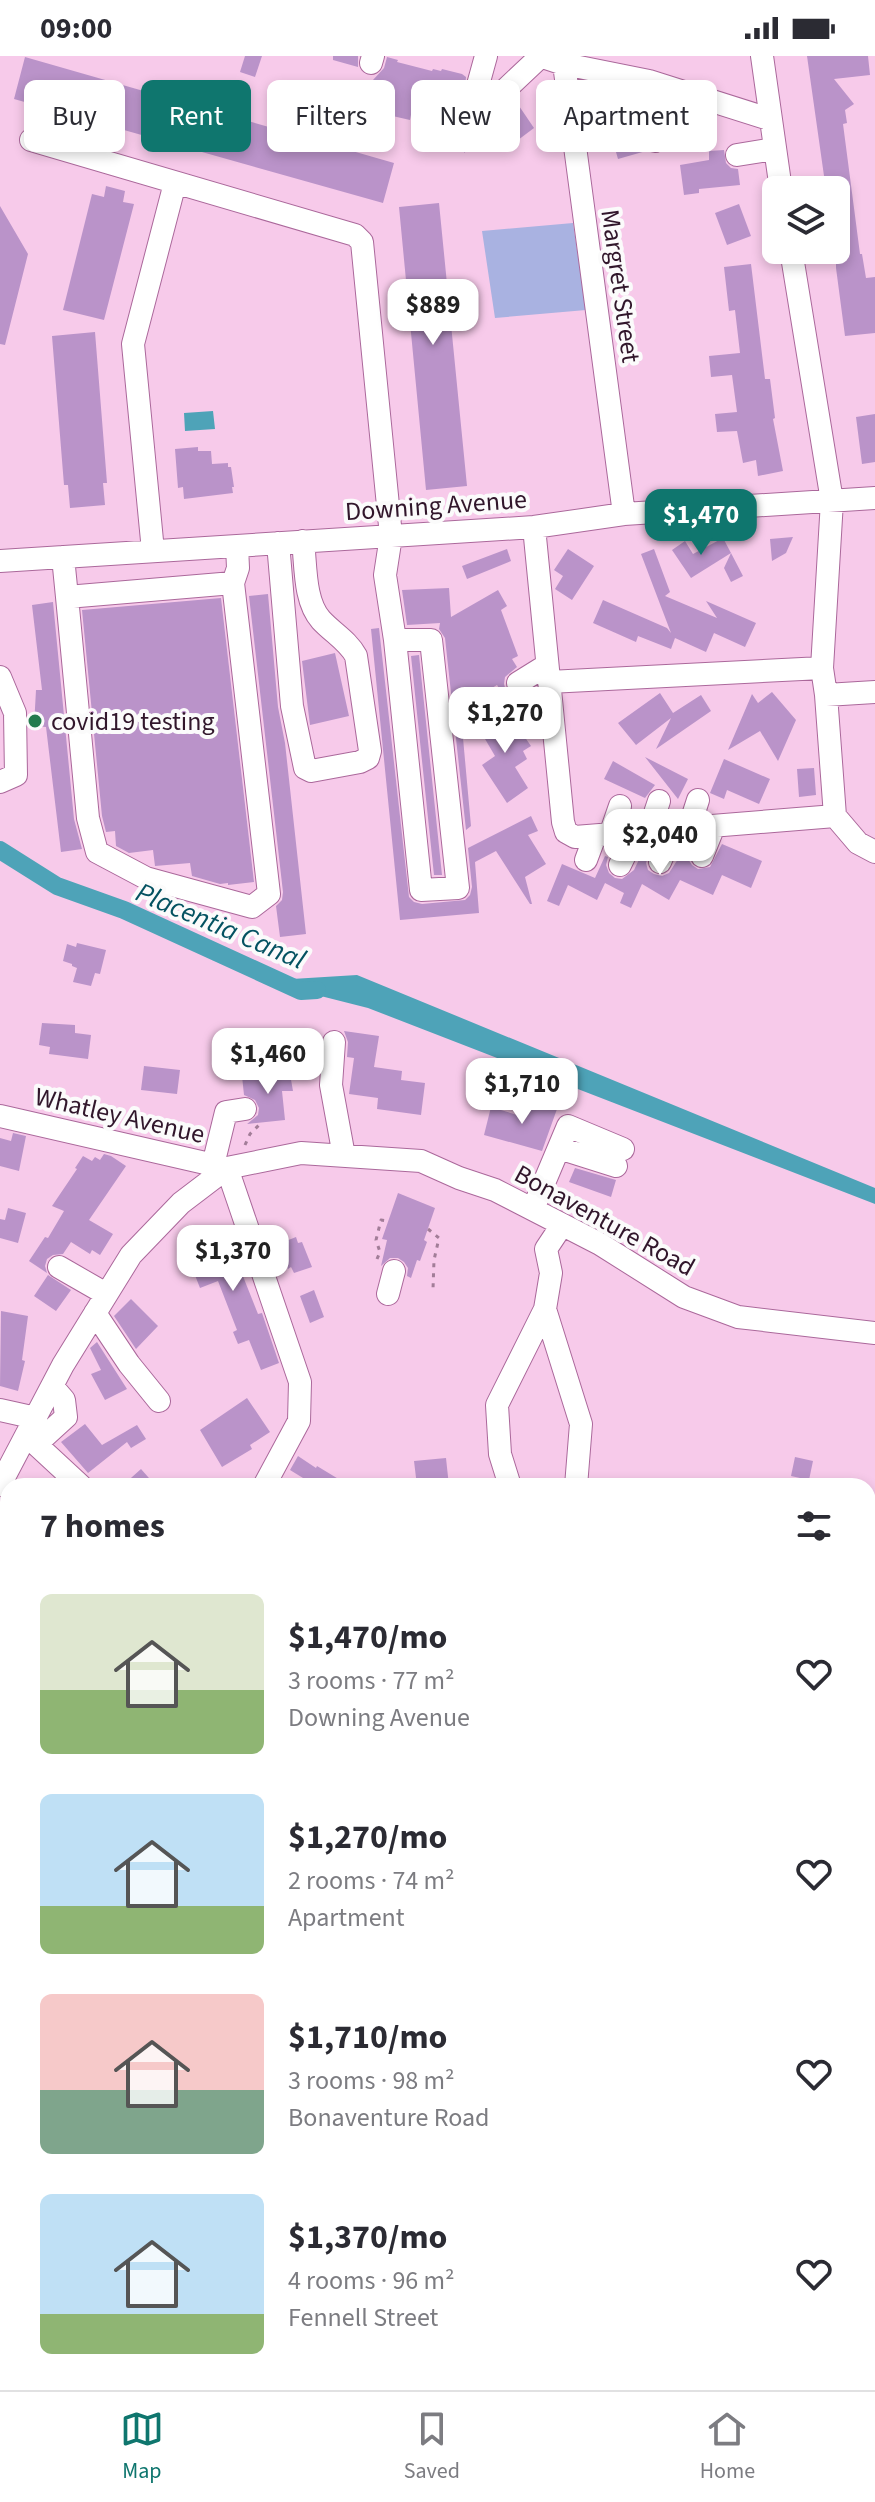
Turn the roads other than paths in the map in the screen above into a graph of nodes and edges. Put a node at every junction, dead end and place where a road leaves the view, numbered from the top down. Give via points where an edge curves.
1 (486, 56) edge
2 (762, 56) edge
3 (552, 59) edge
4 (479, 80) edge
5 (520, 80) edge
6 (645, 80) edge
7 (717, 103) edge
8 (769, 119) junction
9 (774, 149) junction
10 (71, 152) edge
11 (737, 155) dead end
12 (779, 176) edge
13 (175, 183) junction
14 (793, 264) edge
15 (875, 498) edge
16 (832, 501) junction
17 (624, 514) junction
18 (534, 527) junction
19 (391, 536) junction
20 (303, 541) junction
21 (278, 543) junction
22 (237, 546) junction
23 (153, 551) junction
24 (63, 557) junction
25 (0, 561) edge
26 (233, 583) junction
27 (67, 597) junction
28 (395, 640) junction
29 (822, 668) junction
30 (548, 674) junction
31 (0, 677) edge
32 (518, 683) dead end
33 (875, 692) edge
34 (826, 695) junction
35 (0, 782) edge
36 (698, 800) dead end
37 (659, 801) dead end
38 (620, 806) dead end
39 (835, 816) junction
40 (714, 826) junction
41 (681, 829) junction
42 (642, 832) junction
43 (602, 835) junction
44 (875, 852) edge
45 (702, 856) dead end
46 (586, 860) dead end
47 (660, 862) dead end
48 (620, 865) dead end
49 (334, 1042) dead end
50 (245, 1109) dead end
51 (0, 1116) edge
52 (344, 1156) junction
53 (620, 1158) dead end
54 (220, 1167) junction
55 (533, 1209) junction
56 (562, 1225) junction
57 (59, 1267) dead end
58 (101, 1304) junction
59 (545, 1309) junction
60 (875, 1333) edge
61 (159, 1401) dead end
62 (1, 1412) edge
63 (23, 1435) edge
64 (3, 1478) edge
65 (72, 1478) edge
66 (271, 1478) edge
67 (508, 1478) edge
68 (577, 1478) edge

1 - 4 street
2 - 8 street
3 - 5 street
3 - 6 street
3 - 17 street, Margret Street
7 - 8 street
8 - 9 street
9 - 11 street
9 - 12 street
10 - 13 street
13 - 19 street via 355,235 362,242
13 - 23 street via 133,344
14 - 16 street
15 - 16 street, Downing Avenue
16 - 17 street, Downing Avenue
16 - 29 street
17 - 18 street, Downing Avenue
18 - 19 street, Downing Avenue
18 - 30 street
19 - 20 street, Downing Avenue
19 - 28 street via 385,575
20 - 21 street, Downing Avenue
20 - 21 street via 313,608 356,656 370,751 360,762 311,771 305,768 292,706
21 - 22 street, Downing Avenue
22 - 23 street, Downing Avenue
22 - 26 street
23 - 24 street, Downing Avenue
24 - 25 street, Downing Avenue
24 - 27 street
26 - 27 street
26 - 27 street via 269,894 252,907 146,878 97,852 88,818
28 - 28 street via 421,890 458,888 431,640
29 - 30 street
29 - 34 street
30 - 32 street
30 - 43 street via 566,832 575,837
31 - 35 street via 15,713 16,775
33 - 34 street
34 - 39 street
36 - 41 street
37 - 42 street
38 - 43 street
39 - 40 street
39 - 44 street via 858,843
40 - 41 street
40 - 45 street
41 - 42 street
41 - 47 street
42 - 43 street
42 - 48 street
43 - 46 street
49 - 52 street via 331,1085
50 - 54 street via 226,1112
51 - 54 street, Whatley Avenue
52 - 54 street, Bonaventure Road via 301,1153
52 - 55 street, Bonaventure Road via 421,1161
53 - 55 street via 568,1126
54 - 58 street, Bonaventure Road via 131,1255
54 - 66 street via 300,1382 299,1421 287,1459
55 - 56 street, Bonaventure Road
56 - 59 street via 546,1249 551,1273
56 - 60 street, Bonaventure Road via 684,1297 738,1317
57 - 58 street
58 - 61 street via 129,1364
58 - 63 street, Bonaventure Road via 52,1386 64,1400 66,1417 43,1438
59 - 67 street via 497,1405 500,1454
59 - 68 street via 581,1424
62 - 63 street
63 - 64 street
63 - 65 street

